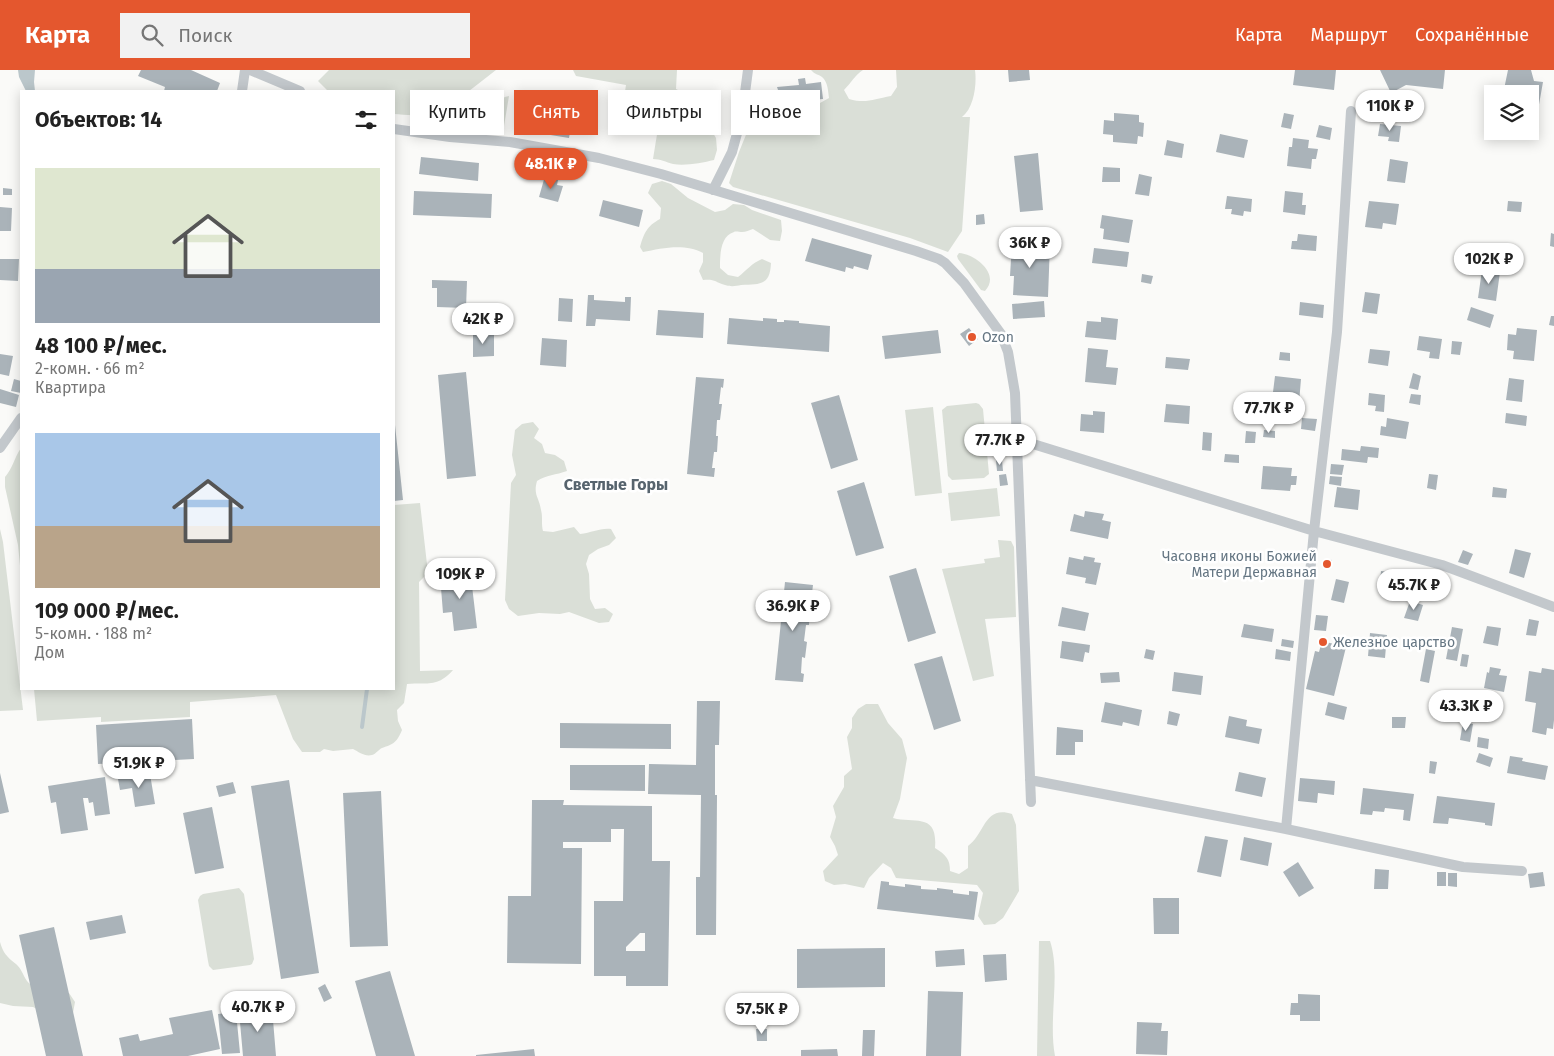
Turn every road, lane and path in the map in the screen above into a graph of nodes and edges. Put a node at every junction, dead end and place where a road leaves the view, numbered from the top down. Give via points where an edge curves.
1 (245, 70) edge
2 (250, 70) edge
3 (748, 70) edge
4 (242, 90) edge
5 (298, 90) edge
6 (1351, 111) dead end
7 (395, 129) edge
8 (714, 190) junction
9 (20, 419) edge
10 (1017, 439) junction
11 (0, 448) edge
12 (1314, 531) junction
13 (1554, 607) edge
14 (1030, 780) junction
15 (1031, 802) dead end
16 (1286, 829) junction
17 (1522, 871) dead end

1 - 4 street
2 - 5 street
3 - 8 street via 742,116 732,152
6 - 12 street via 1337,332
7 - 8 street via 510,142 599,158
8 - 10 street via 916,250 945,263 964,283 1003,338 1014,393
9 - 11 street
10 - 12 street
10 - 14 street
12 - 13 street via 1442,566
12 - 16 street
14 - 15 street
14 - 16 street
16 - 17 street via 1463,867

